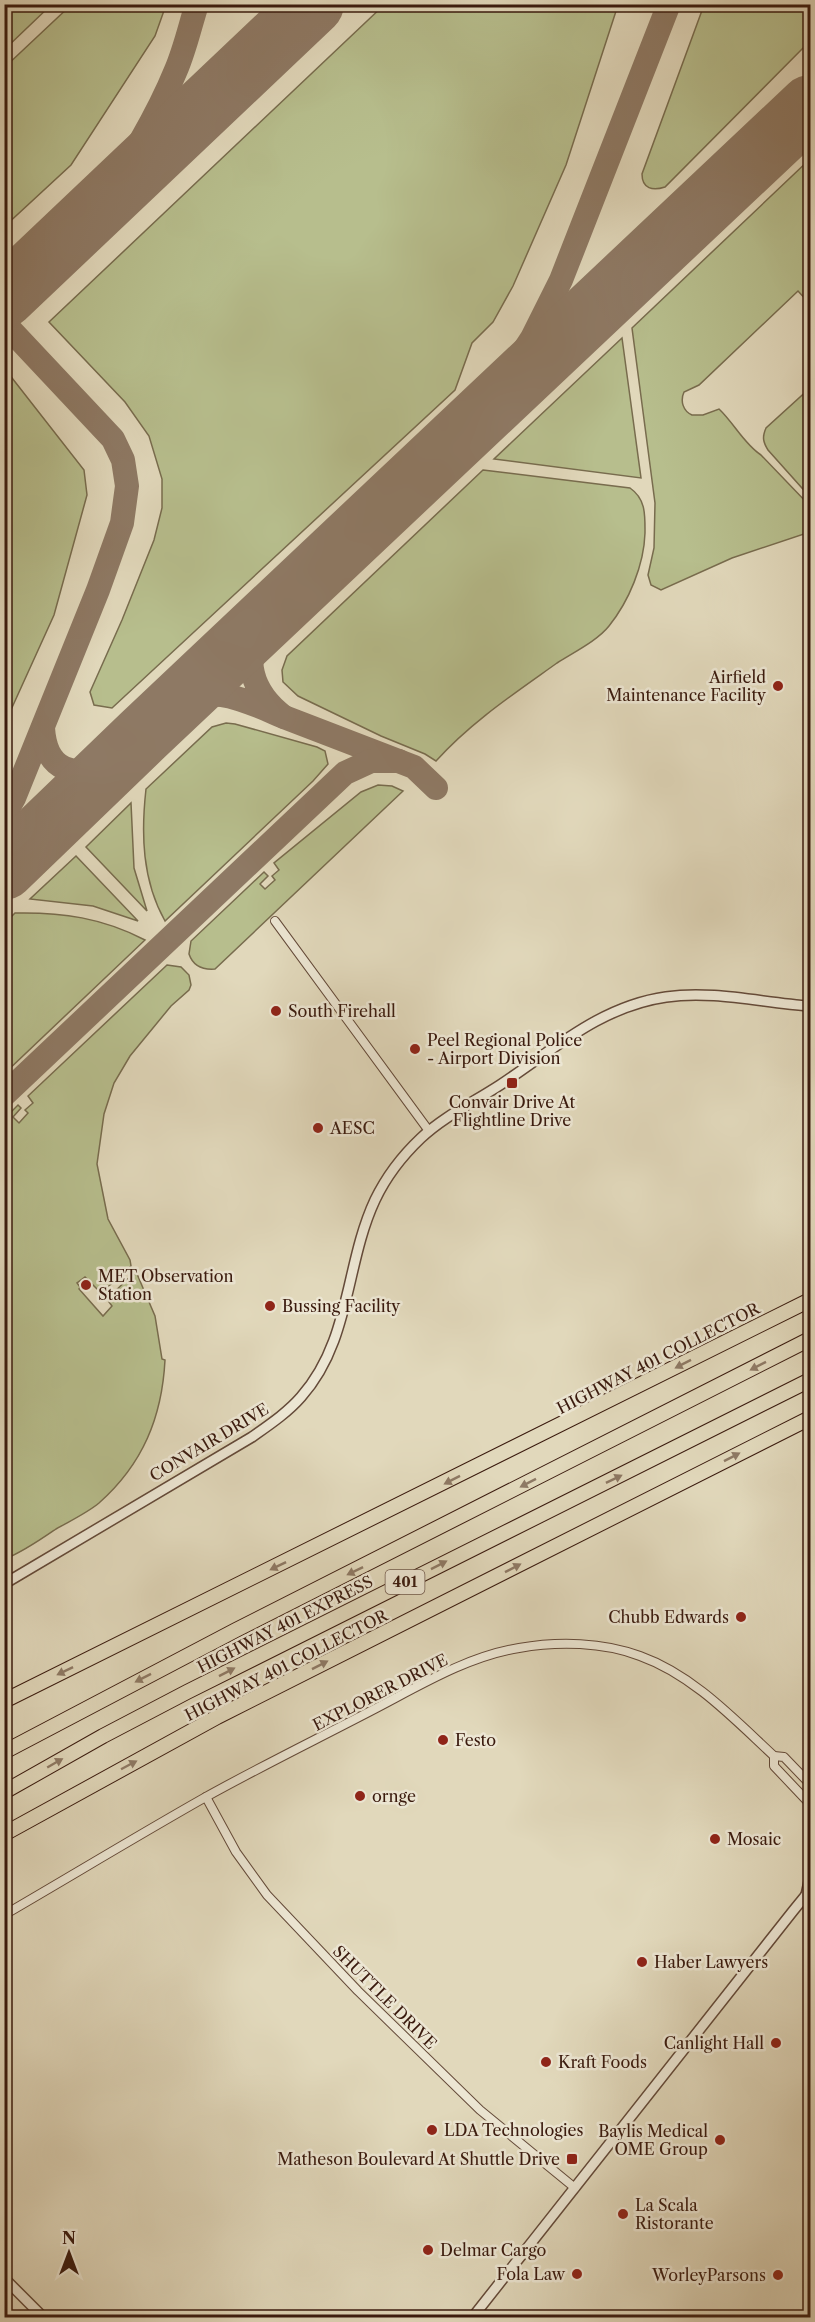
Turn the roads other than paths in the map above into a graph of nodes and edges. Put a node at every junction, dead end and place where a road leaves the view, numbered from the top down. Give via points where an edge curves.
1 (275, 921) dead end
2 (810, 1006) edge
3 (429, 1131) junction
4 (810, 1300) edge
5 (810, 1340) edge
6 (810, 1380) edge
7 (810, 1418) edge
8 (4, 1584) edge
9 (4, 1701) edge
10 (4, 1752) edge
11 (774, 1756) junction
12 (810, 1784) edge
13 (4, 1792) edge
14 (206, 1797) junction
15 (810, 1804) edge
16 (4, 1834) edge
17 (810, 1877) edge
18 (808, 1894) edge
19 (4, 1915) edge
20 (575, 2188) junction
21 (4, 2278) edge
22 (44, 2318) edge
23 (472, 2318) edge

1 - 3 street
2 - 3 street, CONVAIR DRIVE via 683,995 625,1006 587,1025
3 - 8 street, CONVAIR DRIVE via 388,1176 376,1198 336,1337 324,1366 302,1396 252,1437
4 -> 9 highway, HIGHWAY 401 COLLECTOR
5 -> 10 highway, HIGHWAY 401 EXPRESS / 401 via 236,1630
13 -> 6 highway, HIGHWAY 401 EXPRESS / 401 via 187,1692
16 -> 7 highway, HIGHWAY 401 COLLECTOR / 401 via 217,1717
11 - 12 street, EXPLORER DRIVE via 784,1757
11 - 14 street, EXPLORER DRIVE via 703,1692 671,1671 640,1656 606,1648 548,1644 484,1656 450,1671
11 - 15 street, EXPLORER DRIVE via 774,1766
14 - 19 street, EXPLORER DRIVE
14 - 20 street, SHUTTLE DRIVE via 236,1852 267,1896 480,2110
17 - 18 street
18 - 20 street
20 - 23 street
21 - 22 street

